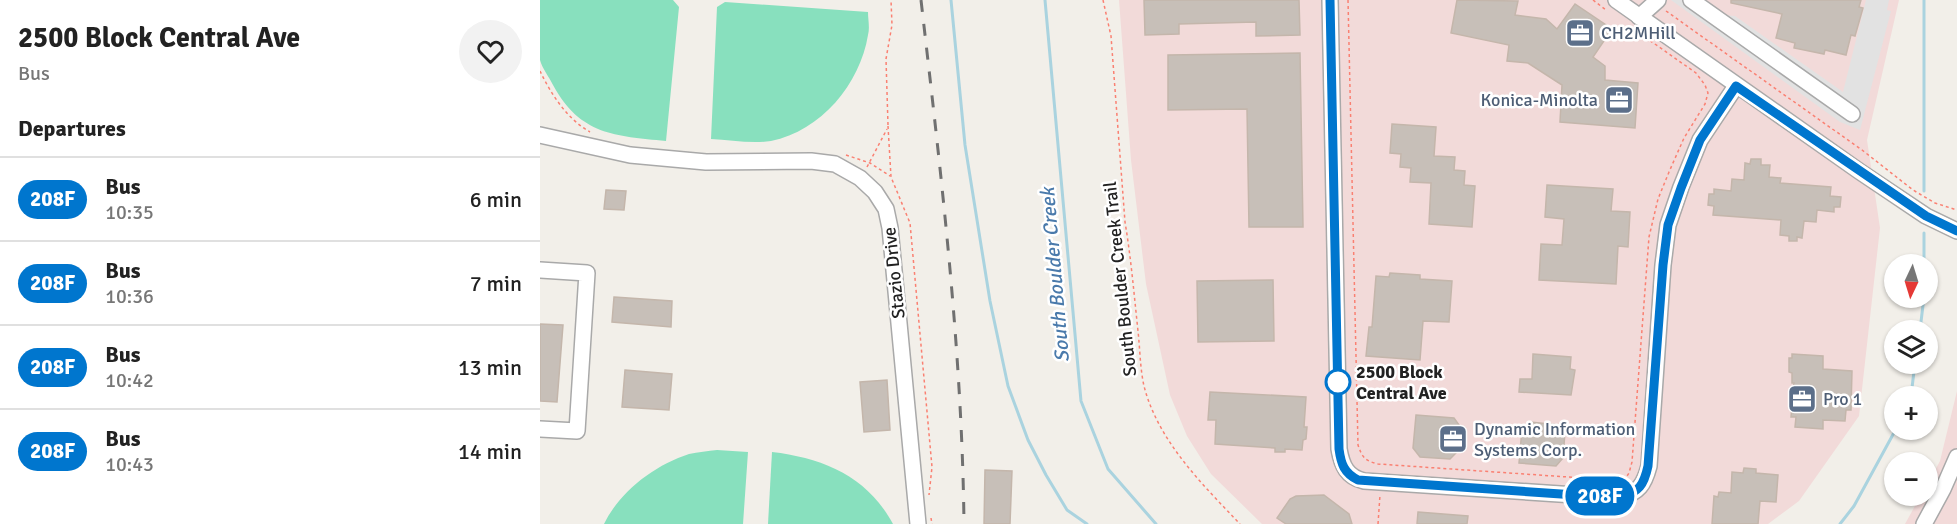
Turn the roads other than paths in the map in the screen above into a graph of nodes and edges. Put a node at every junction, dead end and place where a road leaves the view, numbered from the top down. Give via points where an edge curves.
1 (1330, 0) edge
2 (1691, 0) edge
3 (1657, 1) edge
4 (1614, 7) edge
5 (1636, 22) junction
6 (1736, 86) junction
7 (1852, 114) dead end
8 (540, 135) edge
9 (1957, 231) edge
10 (540, 270) edge
11 (540, 429) edge
12 (1957, 457) edge
13 (924, 520) edge
14 (1924, 524) edge

1 - 6 street via 1339,449 1342,466 1364,481 1620,498 1639,488 1648,466 1668,225 1700,140
2 - 7 street
3 - 5 street
4 - 5 street
5 - 6 street
6 - 9 street via 1926,216
8 - 13 street, Stazio Drive via 630,155 706,162 835,164 875,192 886,209 890,228
10 - 11 street via 587,273 577,431
12 - 14 street

